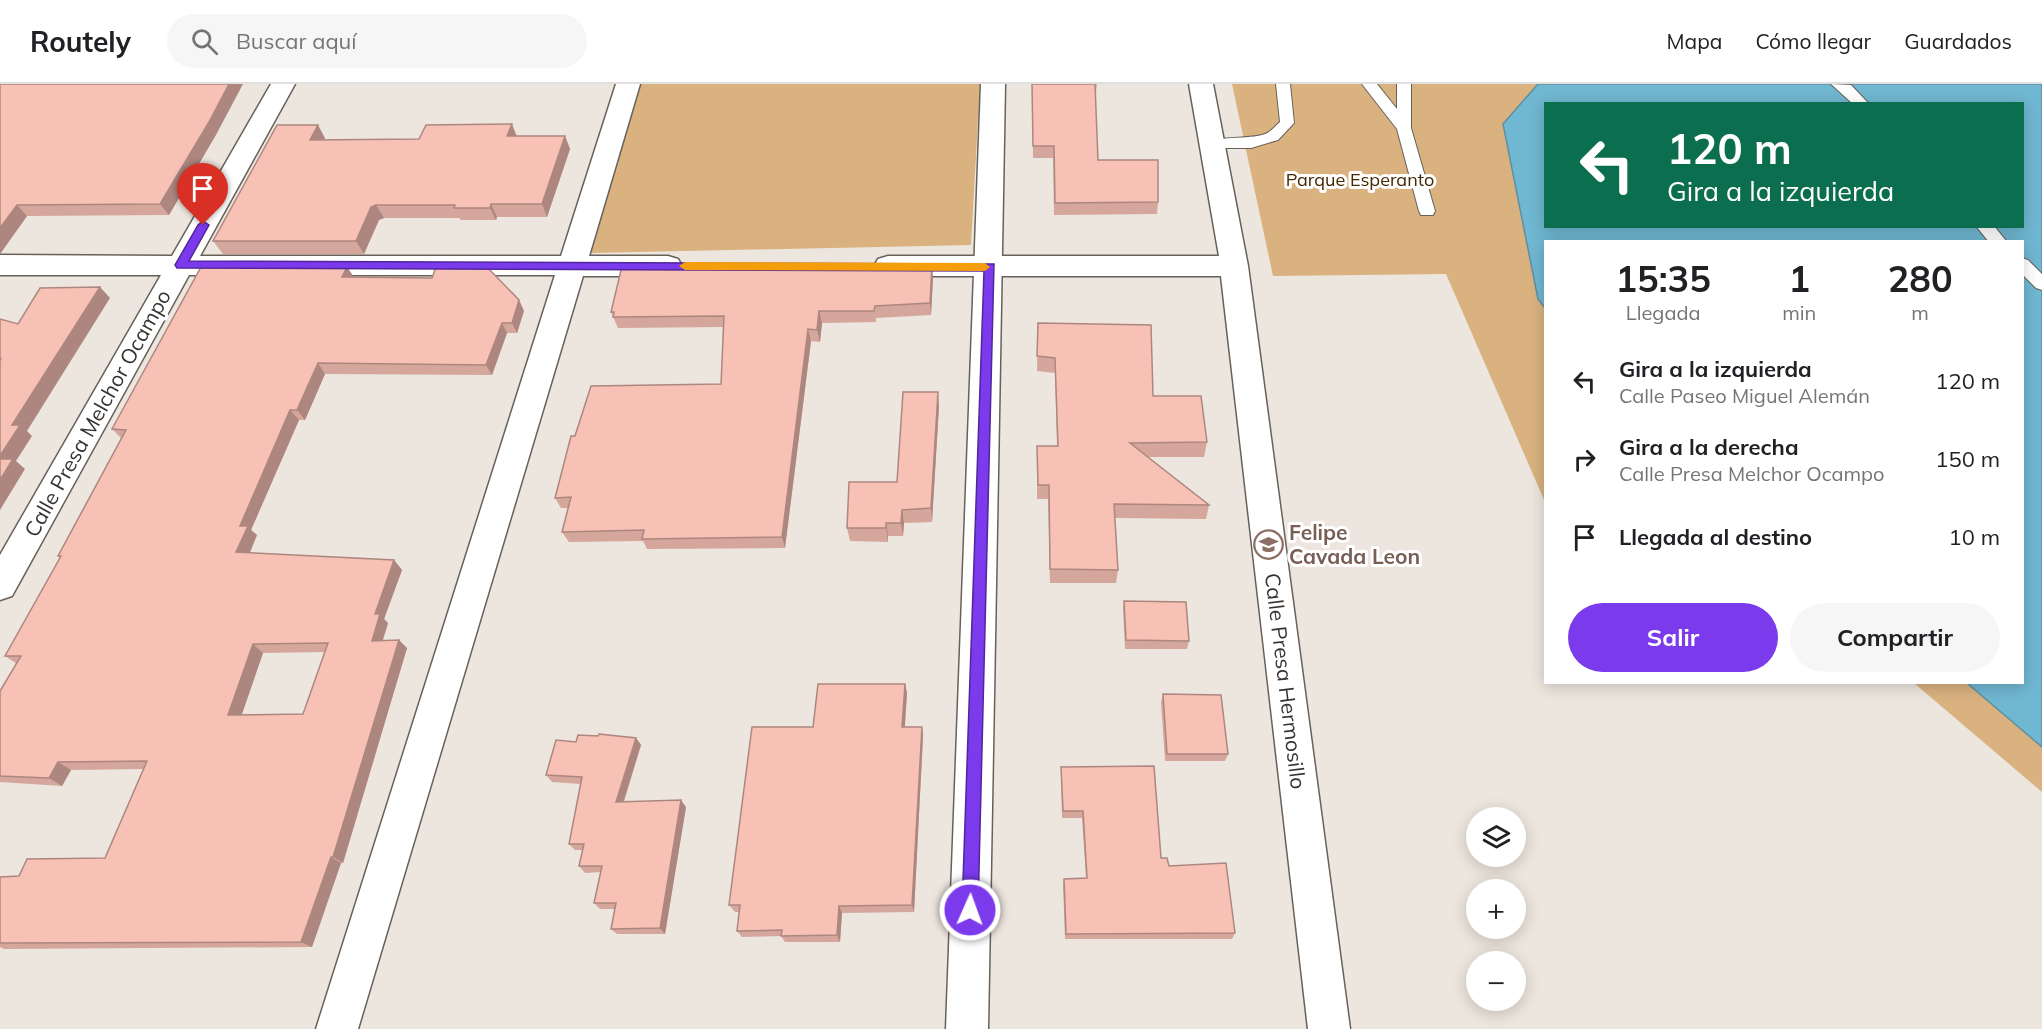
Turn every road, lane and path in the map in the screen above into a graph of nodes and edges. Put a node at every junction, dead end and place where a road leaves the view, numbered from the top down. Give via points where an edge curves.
1 (283, 84) edge
2 (628, 84) edge
3 (993, 84) edge
4 (1201, 84) edge
5 (1283, 84) edge
6 (1369, 84) edge
7 (1404, 84) edge
8 (1838, 84) edge
9 (1860, 102) edge
10 (1404, 128) junction
11 (1212, 145) junction
12 (1427, 211) dead end
13 (1986, 228) edge
14 (1997, 240) edge
15 (0, 265) edge
16 (181, 265) junction
17 (572, 266) junction
18 (692, 266) edge
19 (859, 266) edge
20 (1234, 266) junction
21 (2024, 266) edge
22 (990, 267) junction
23 (2042, 284) edge
24 (0, 586) edge
25 (337, 1029) edge
26 (967, 1029) edge
27 (1329, 1029) edge

1 - 16 street, Calle Presa Melchor Ocampo
2 - 17 street
3 - 22 street
4 - 11 street, Calle Presa Hermosillo
5 - 11 lane via 1287,123 1273,137 1251,143
6 - 10 lane
7 - 10 lane
8 - 9 lane
10 - 12 lane
11 - 20 street, Calle Presa Hermosillo
13 - 14 lane
15 - 16 street
16 - 17 street
16 - 24 street, Calle Presa Melchor Ocampo
17 - 18 street
17 - 25 street
19 - 22 street
20 - 22 street
20 - 27 street, Calle Presa Hermosillo
21 - 23 lane
22 - 26 street

